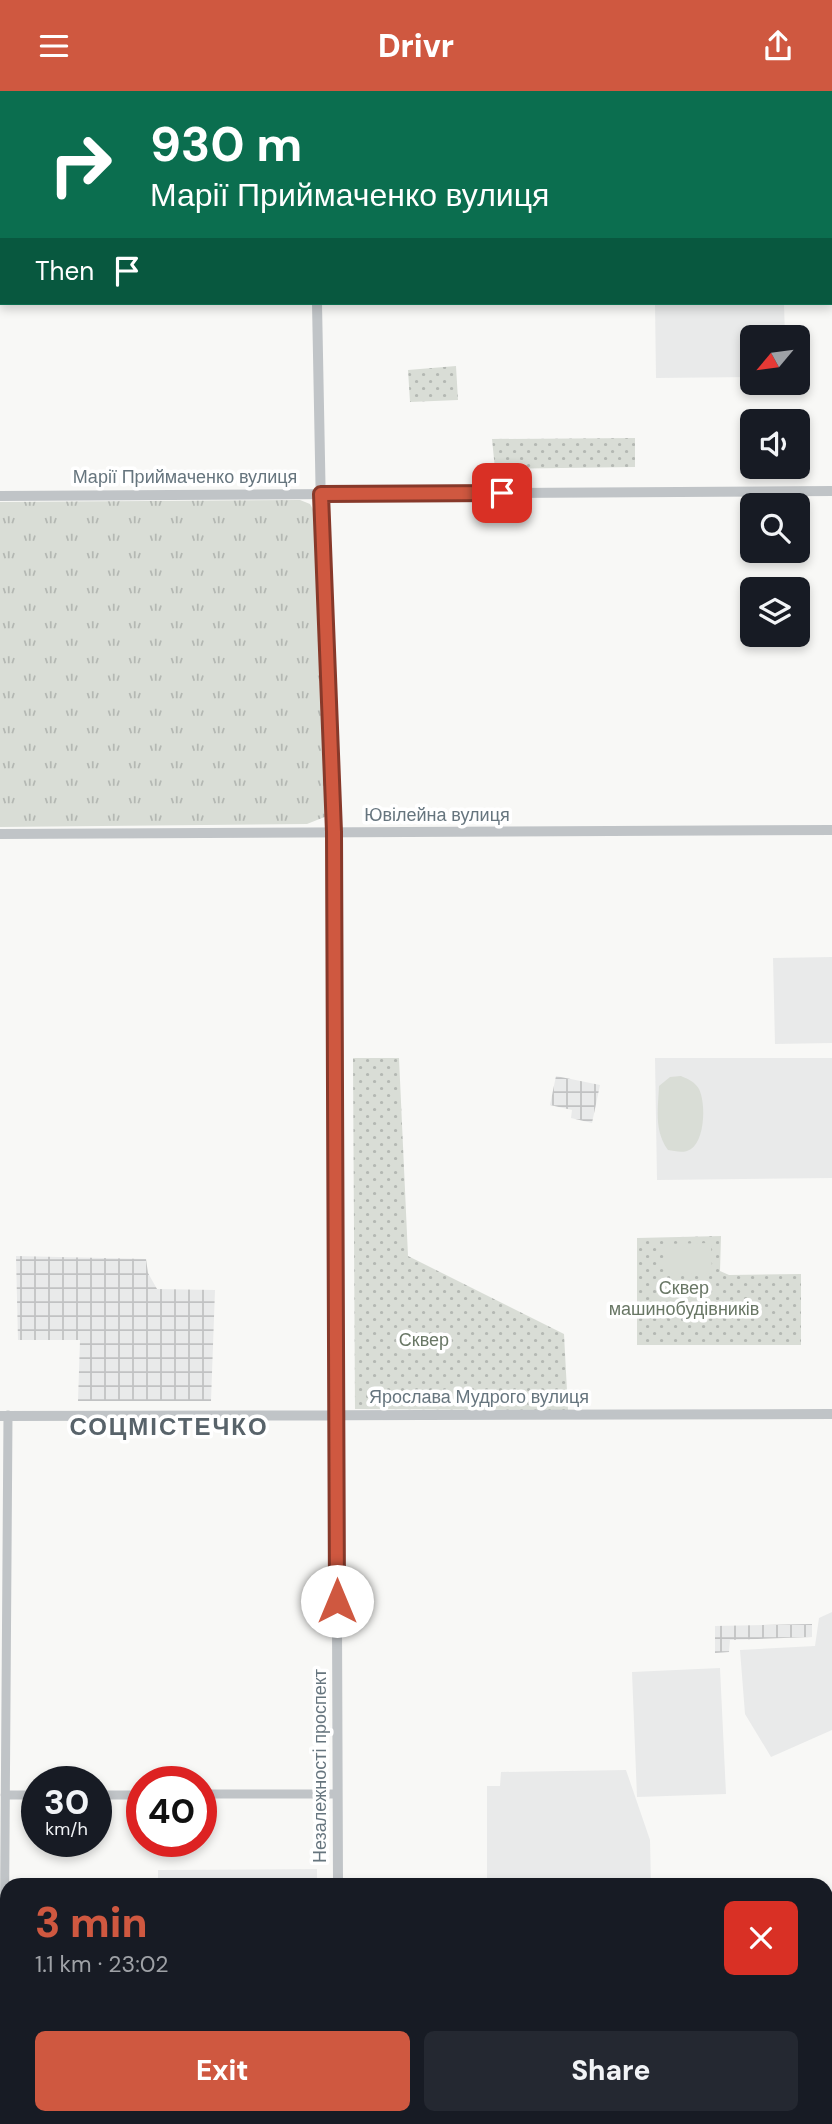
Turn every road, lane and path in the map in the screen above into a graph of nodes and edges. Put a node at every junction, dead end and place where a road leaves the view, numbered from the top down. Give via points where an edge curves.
1 (317, 305) edge
2 (832, 491) edge
3 (321, 494) junction
4 (0, 496) edge
5 (832, 829) edge
6 (334, 832) junction
7 (0, 834) edge
8 (832, 1414) edge
9 (4, 1415) edge
10 (337, 1415) junction
11 (2, 1751) edge
12 (217, 1794) edge
13 (337, 1794) junction
14 (5, 1795) junction
15 (21, 1795) edge
16 (2, 1839) edge
17 (2, 1878) edge
18 (338, 1878) edge

1 - 3 street, Незалежності проспект
2 - 3 street, Марії Приймаченко вулиця
3 - 4 street, Марії Приймаченко вулиця
3 - 6 street, Незалежності проспект
5 - 6 street, Ювілейна вулиця
6 - 7 street, Ювілейна вулиця
6 - 10 street, Незалежності проспект
8 - 10 street, Ярослава Мудрого вулиця
9 - 10 street, Ярослава Мудрого вулиця
9 - 11 street
10 - 13 street, Незалежності проспект
11 - 14 street
12 - 13 street
13 - 18 street, Незалежності проспект
14 - 15 street
14 - 16 street
16 - 17 street

